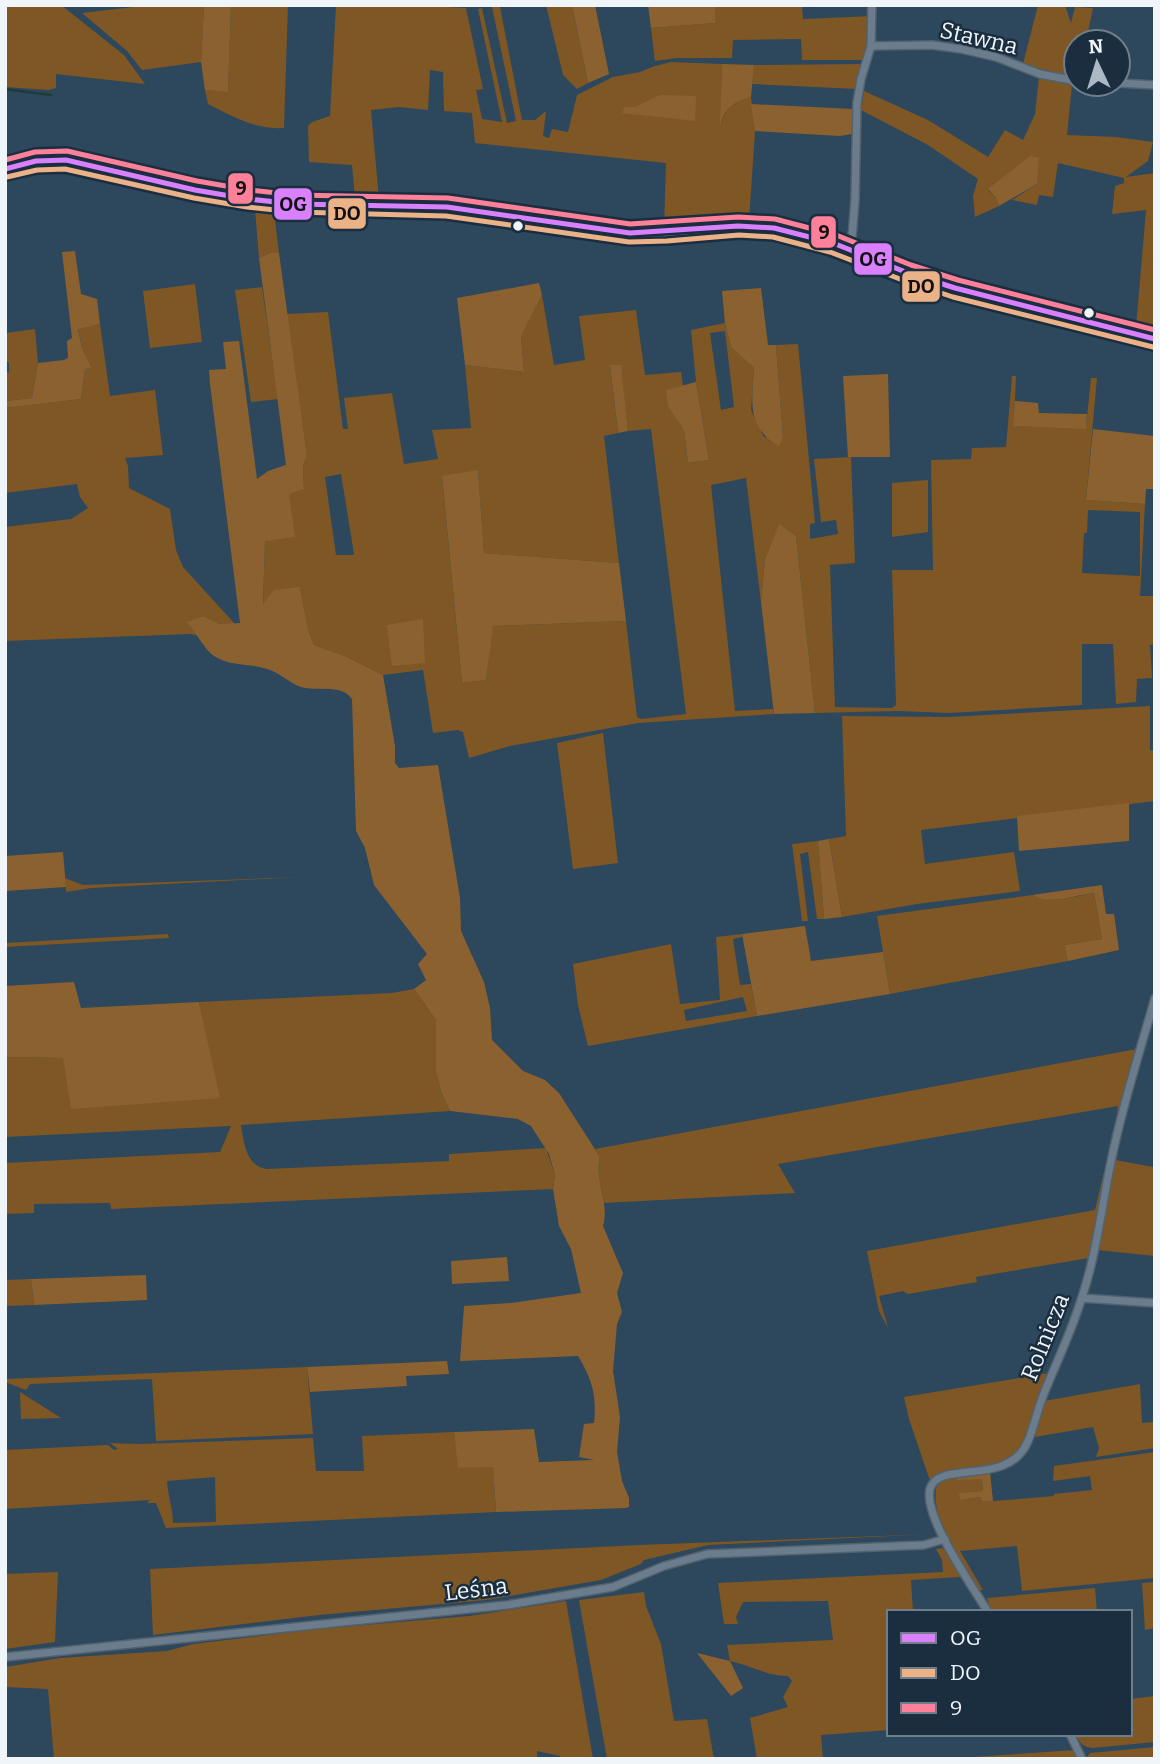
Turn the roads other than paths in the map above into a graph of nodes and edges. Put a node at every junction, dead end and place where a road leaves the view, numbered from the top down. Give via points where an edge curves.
1 (872, 5) edge
2 (871, 46) junction
3 (1062, 78) edge
4 (1132, 84) edge
5 (1155, 85) edge
6 (5, 169) edge
7 (851, 250) junction
8 (1155, 339) edge
9 (1155, 998) edge
10 (1082, 1298) junction
11 (1155, 1303) edge
12 (945, 1539) junction
13 (987, 1610) edge
14 (5, 1657) edge
15 (1071, 1736) edge
16 (1082, 1759) edge

1 - 2 street
2 - 3 street, Stawna via 961,49
2 - 7 street via 857,103
4 - 5 street
6 - 7 street via 66,160 248,199 445,206 631,233 772,227
7 - 8 street via 928,280
9 - 10 street, Rolnicza via 1125,1097
10 - 11 street
10 - 12 street, Rolnicza via 1030,1439 1019,1457 1004,1467 943,1476 931,1485 932,1506
12 - 13 street, Rolnicza
12 - 14 street, Leśna via 924,1545 707,1554 613,1587 507,1605
15 - 16 street

